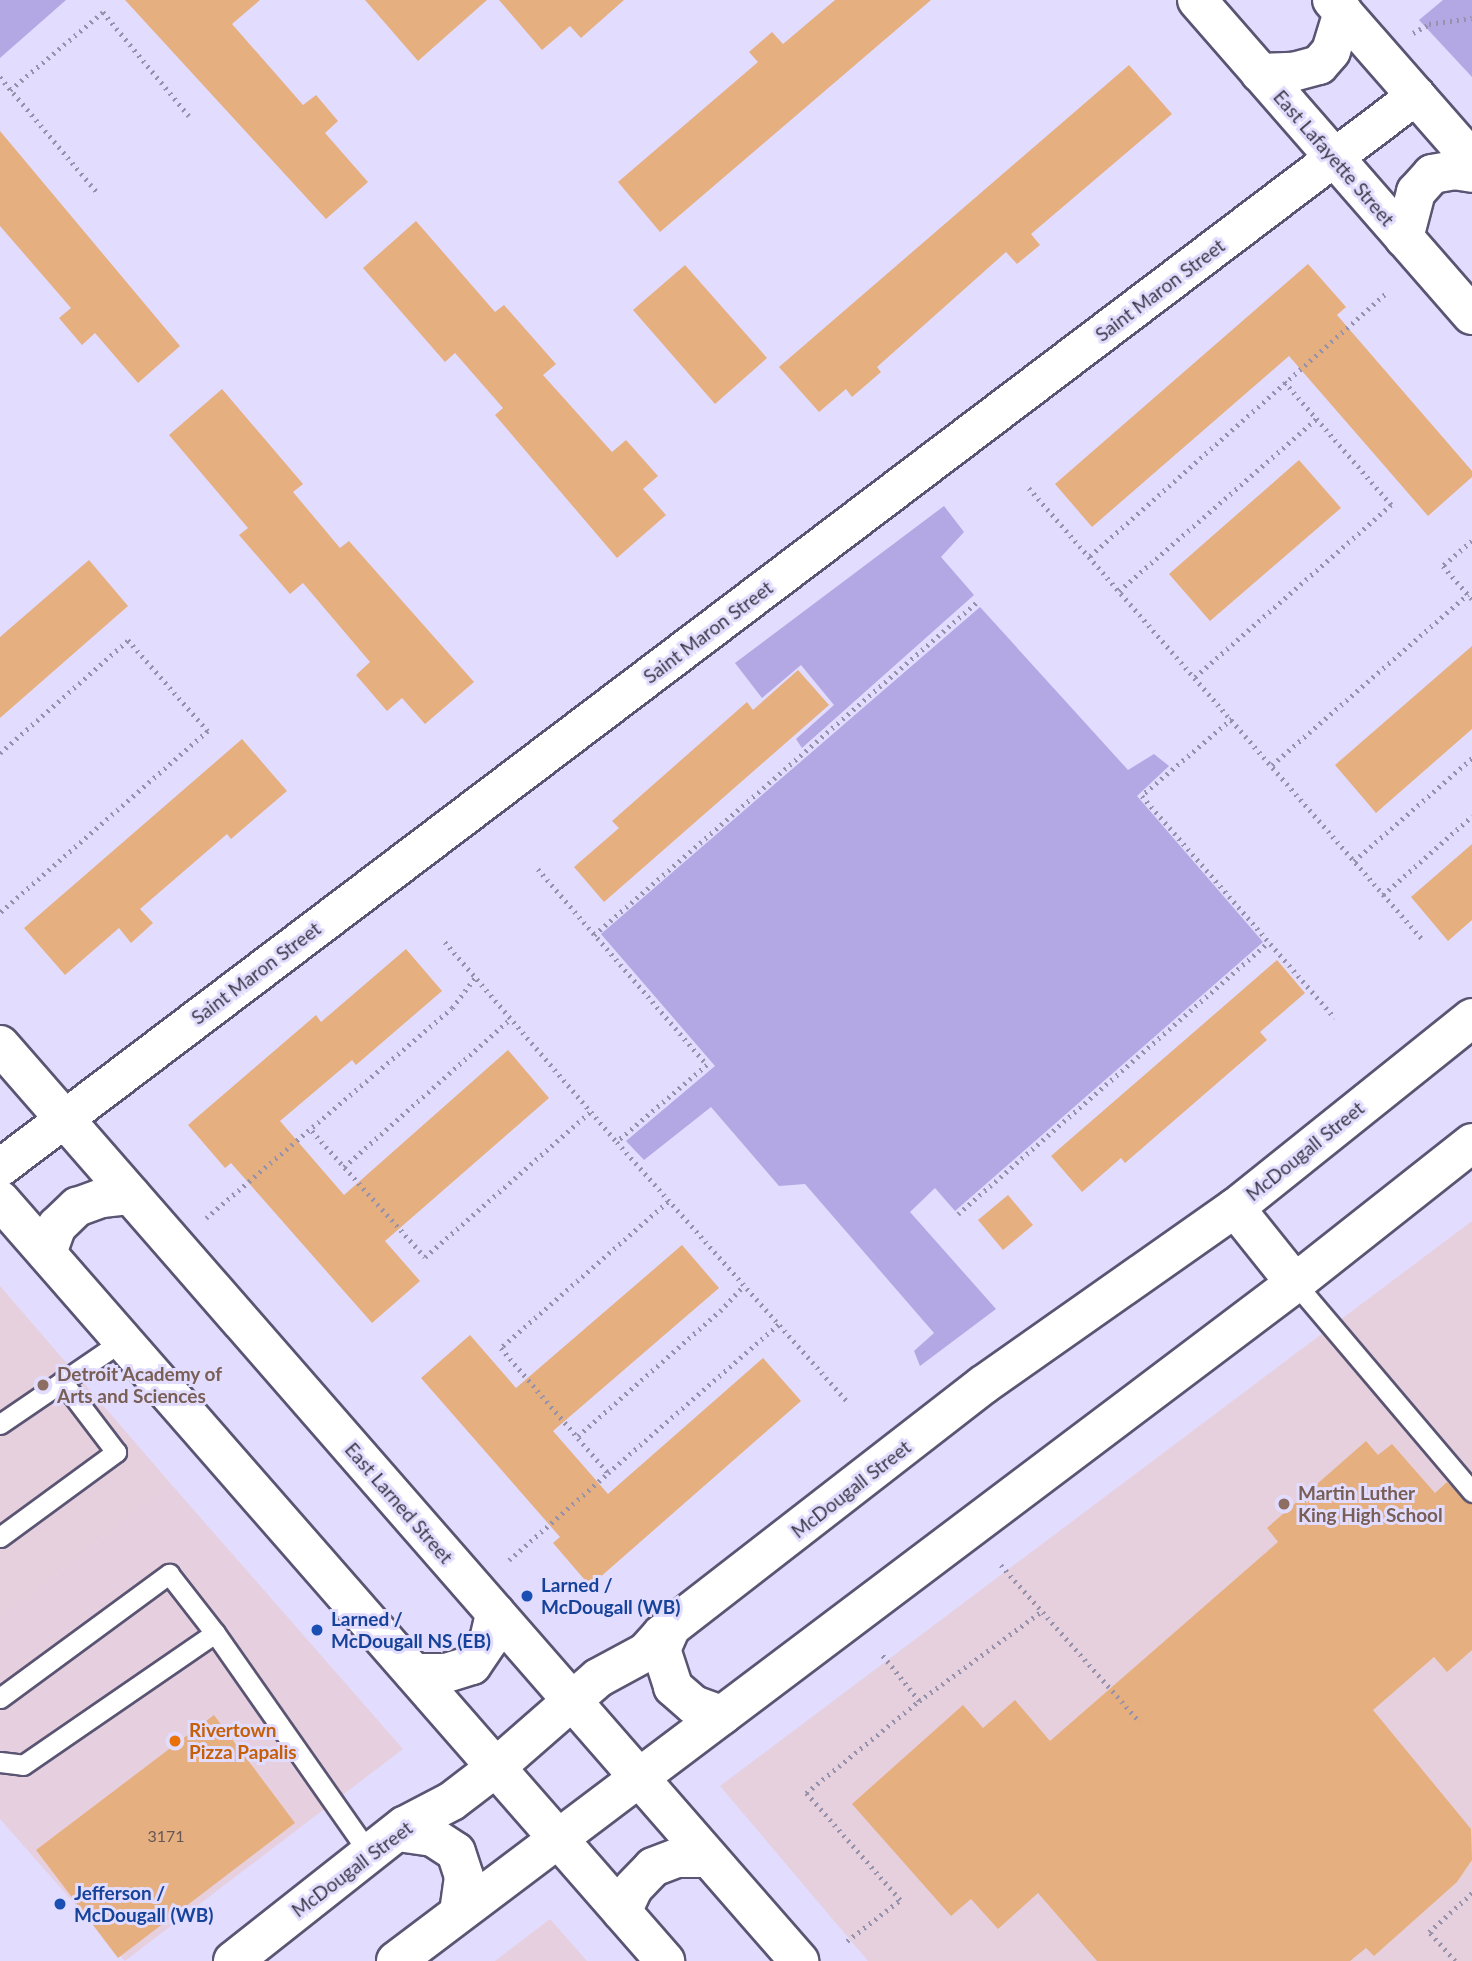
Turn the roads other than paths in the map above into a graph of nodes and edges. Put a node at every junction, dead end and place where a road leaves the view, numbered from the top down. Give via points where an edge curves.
1 (1197, 0) edge
2 (1338, 6) edge
3 (1261, 73) junction
4 (1416, 95) junction
5 (1334, 157) junction
6 (1472, 160) edge
7 (1472, 173) edge
8 (1404, 238) junction
9 (1472, 315) edge
10 (1472, 1018) edge
11 (0, 1045) edge
12 (64, 1119) junction
13 (1472, 1143) edge
14 (0, 1167) edge
15 (131, 1195) junction
16 (0, 1200) edge
17 (1235, 1208) junction
18 (47, 1253) junction
19 (1295, 1283) junction
20 (123, 1340) junction
21 (62, 1381) junction
22 (0, 1424) edge
23 (1472, 1492) edge
24 (0, 1537) edge
25 (495, 1613) junction
26 (671, 1627) junction
27 (215, 1633) junction
28 (414, 1673) junction
29 (0, 1698) edge
30 (571, 1701) junction
31 (722, 1715) junction
32 (0, 1762) edge
33 (495, 1768) junction
34 (639, 1777) junction
35 (559, 1838) junction
36 (384, 1843) junction
37 (708, 1858) junction
38 (622, 1912) junction
39 (460, 1913) junction
40 (233, 1961) edge
41 (396, 1961) edge
42 (665, 1961) edge
43 (799, 1961) edge

1 - 3 street, East Lafayette Street
2 - 3 street via 1331,51 1320,65
2 - 4 street
3 - 5 street, East Lafayette Street
4 - 5 street, Saint Maron Street
4 - 6 street
5 - 8 street, East Lafayette Street
5 - 12 street, Saint Maron Street
7 - 8 street via 1432,174 1416,192
8 - 9 street, East Lafayette Street
10 - 17 street, McDougall Street
11 - 12 street, East Larned Street
12 - 14 street, Saint Maron Street
12 - 15 street, East Larned Street
13 - 19 street
15 - 18 street via 77,1207 57,1226
15 - 25 street, East Larned Street
16 - 18 street
17 - 19 street
17 - 26 street, McDougall Street via 983,1385
18 - 20 street
19 - 23 lane
19 - 31 street
20 - 21 lane
20 - 28 street
21 - 22 lane
21 - 24 lane via 116,1452
25 - 28 street via 489,1640 472,1665 446,1673
25 - 30 street, East Larned Street
26 - 30 street, McDougall Street via 646,1652 598,1678
26 - 31 street via 661,1649 673,1688 694,1705
27 - 29 lane via 169,1574
27 - 32 lane via 23,1765
27 - 36 lane
28 - 33 street
30 - 33 street, McDougall Street
30 - 34 street, East Larned Street
31 - 34 street
33 - 35 street
33 - 36 street, McDougall Street
34 - 35 street
34 - 37 street, East Larned Street
35 - 38 street
35 - 39 street
36 - 39 street via 433,1837 456,1852 464,1877
36 - 40 street, McDougall Street
37 - 38 street via 677,1858 653,1867 633,1888
37 - 43 street, East Larned Street
38 - 42 street
39 - 41 street

